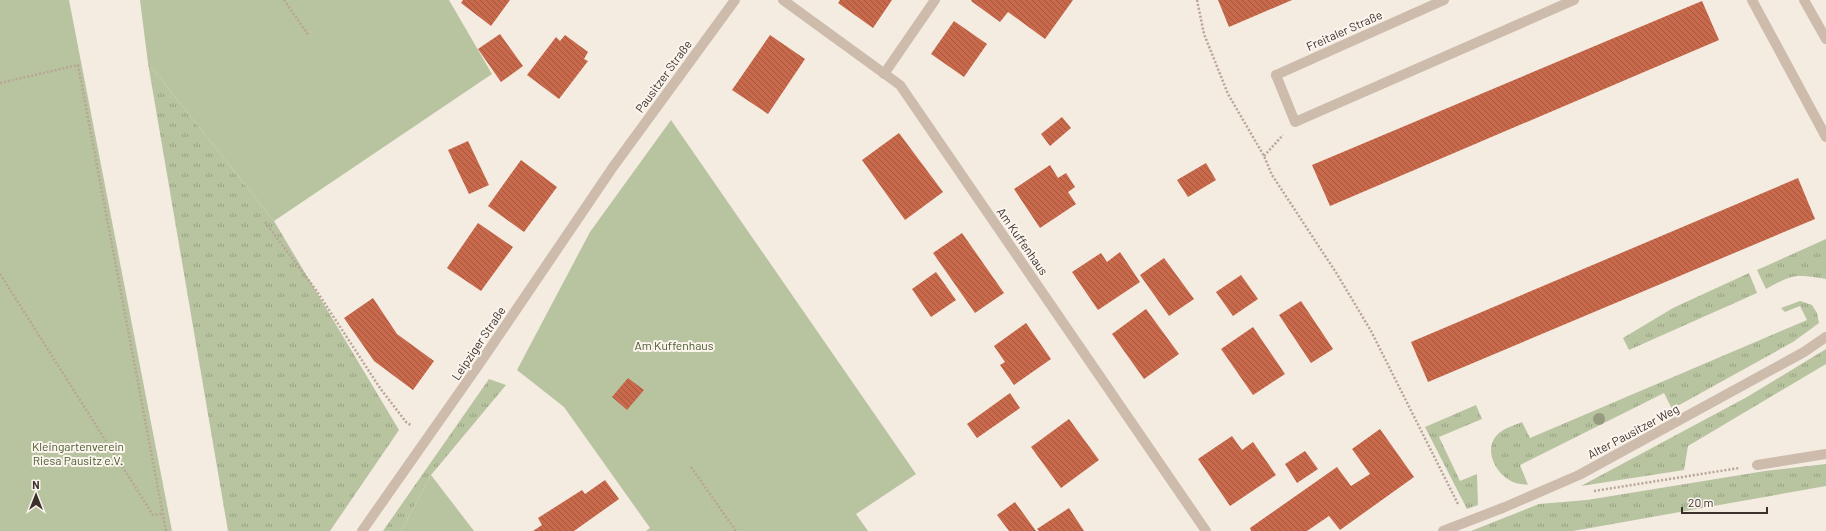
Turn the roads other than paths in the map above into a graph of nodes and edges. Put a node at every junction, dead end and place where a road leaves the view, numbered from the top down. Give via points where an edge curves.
1 (735, 0) edge
2 (783, 0) edge
3 (936, 0) edge
4 (1444, 0) edge
5 (1574, 0) edge
6 (1752, 0) edge
7 (1804, 0) edge
8 (1826, 39) edge
9 (884, 74) junction
10 (1826, 137) edge
11 (613, 167) joint
12 (1826, 337) edge
13 (1826, 454) edge
14 (1757, 465) road end
15 (362, 531) edge
16 (1206, 531) edge
17 (1443, 531) edge

1 - 11 street, Pausitzer Straße
2 - 9 street, Am Kuffenhaus
3 - 9 street
4 - 5 street, Freitaler Straße via 1276,75 1295,122
6 - 10 street
7 - 8 street
9 - 16 street, Am Kuffenhaus via 900,85
11 - 15 street, Leipziger Straße
12 - 17 street, Alter Pausitzer Weg via 1784,363 1579,475
13 - 14 street

